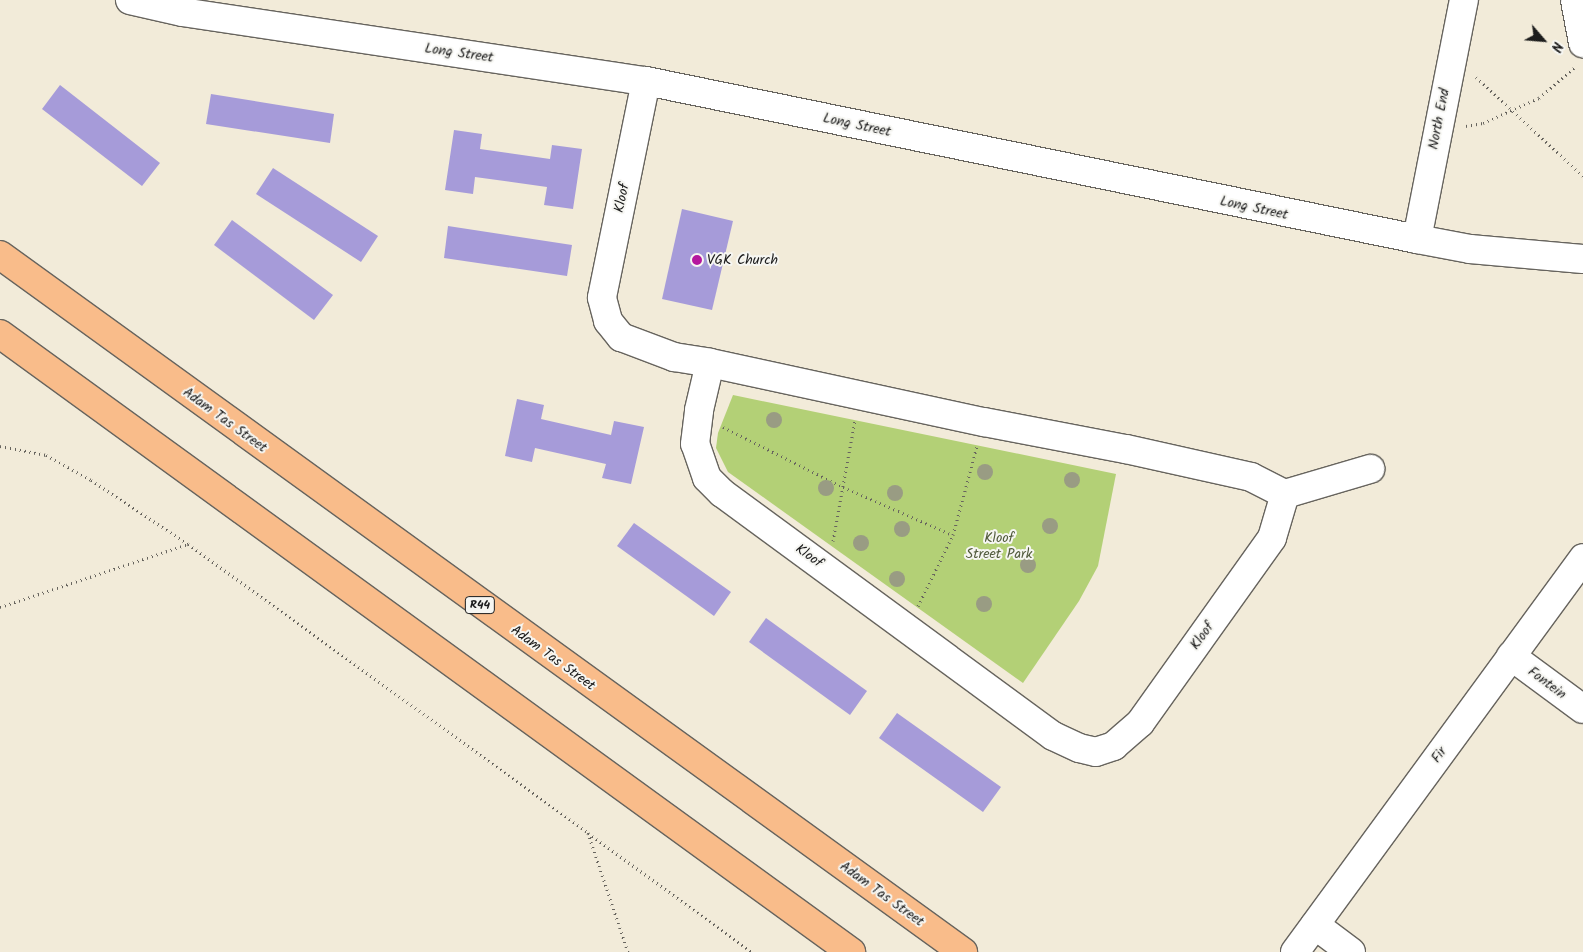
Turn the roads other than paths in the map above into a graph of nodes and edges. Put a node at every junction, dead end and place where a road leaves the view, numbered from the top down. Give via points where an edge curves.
1 (130, 0) edge
2 (1464, 0) edge
3 (1575, 0) edge
4 (1583, 43) edge
5 (646, 82) junction
6 (1417, 239) junction
7 (0, 255) edge
8 (1583, 259) edge
9 (0, 334) edge
10 (710, 363) junction
11 (1370, 469) dead end
12 (1285, 494) junction
13 (1583, 558) edge
14 (1511, 656) junction
15 (1583, 709) edge
16 (1315, 926) junction
17 (851, 952) edge
18 (963, 952) edge
19 (1295, 952) edge
20 (1351, 952) edge

1 - 5 street, Long Street via 182,12
2 - 6 street, North End
3 - 4 street
5 - 6 street, Long Street
5 - 10 street, Kloof via 602,298 608,321 621,337 674,357
6 - 8 street, Long Street via 1470,249
7 - 18 main road, Adam Tas Street / R44
9 - 17 main road
10 - 12 street, Kloof via 1251,477
10 - 12 street, Kloof via 695,444 707,478 722,493 1053,736 1096,752 1114,746 1140,723 1272,538
11 - 12 street
13 - 14 street, Fir
14 - 15 street, Fontein
14 - 16 street, Fir
16 - 19 street, Fir
16 - 20 street

